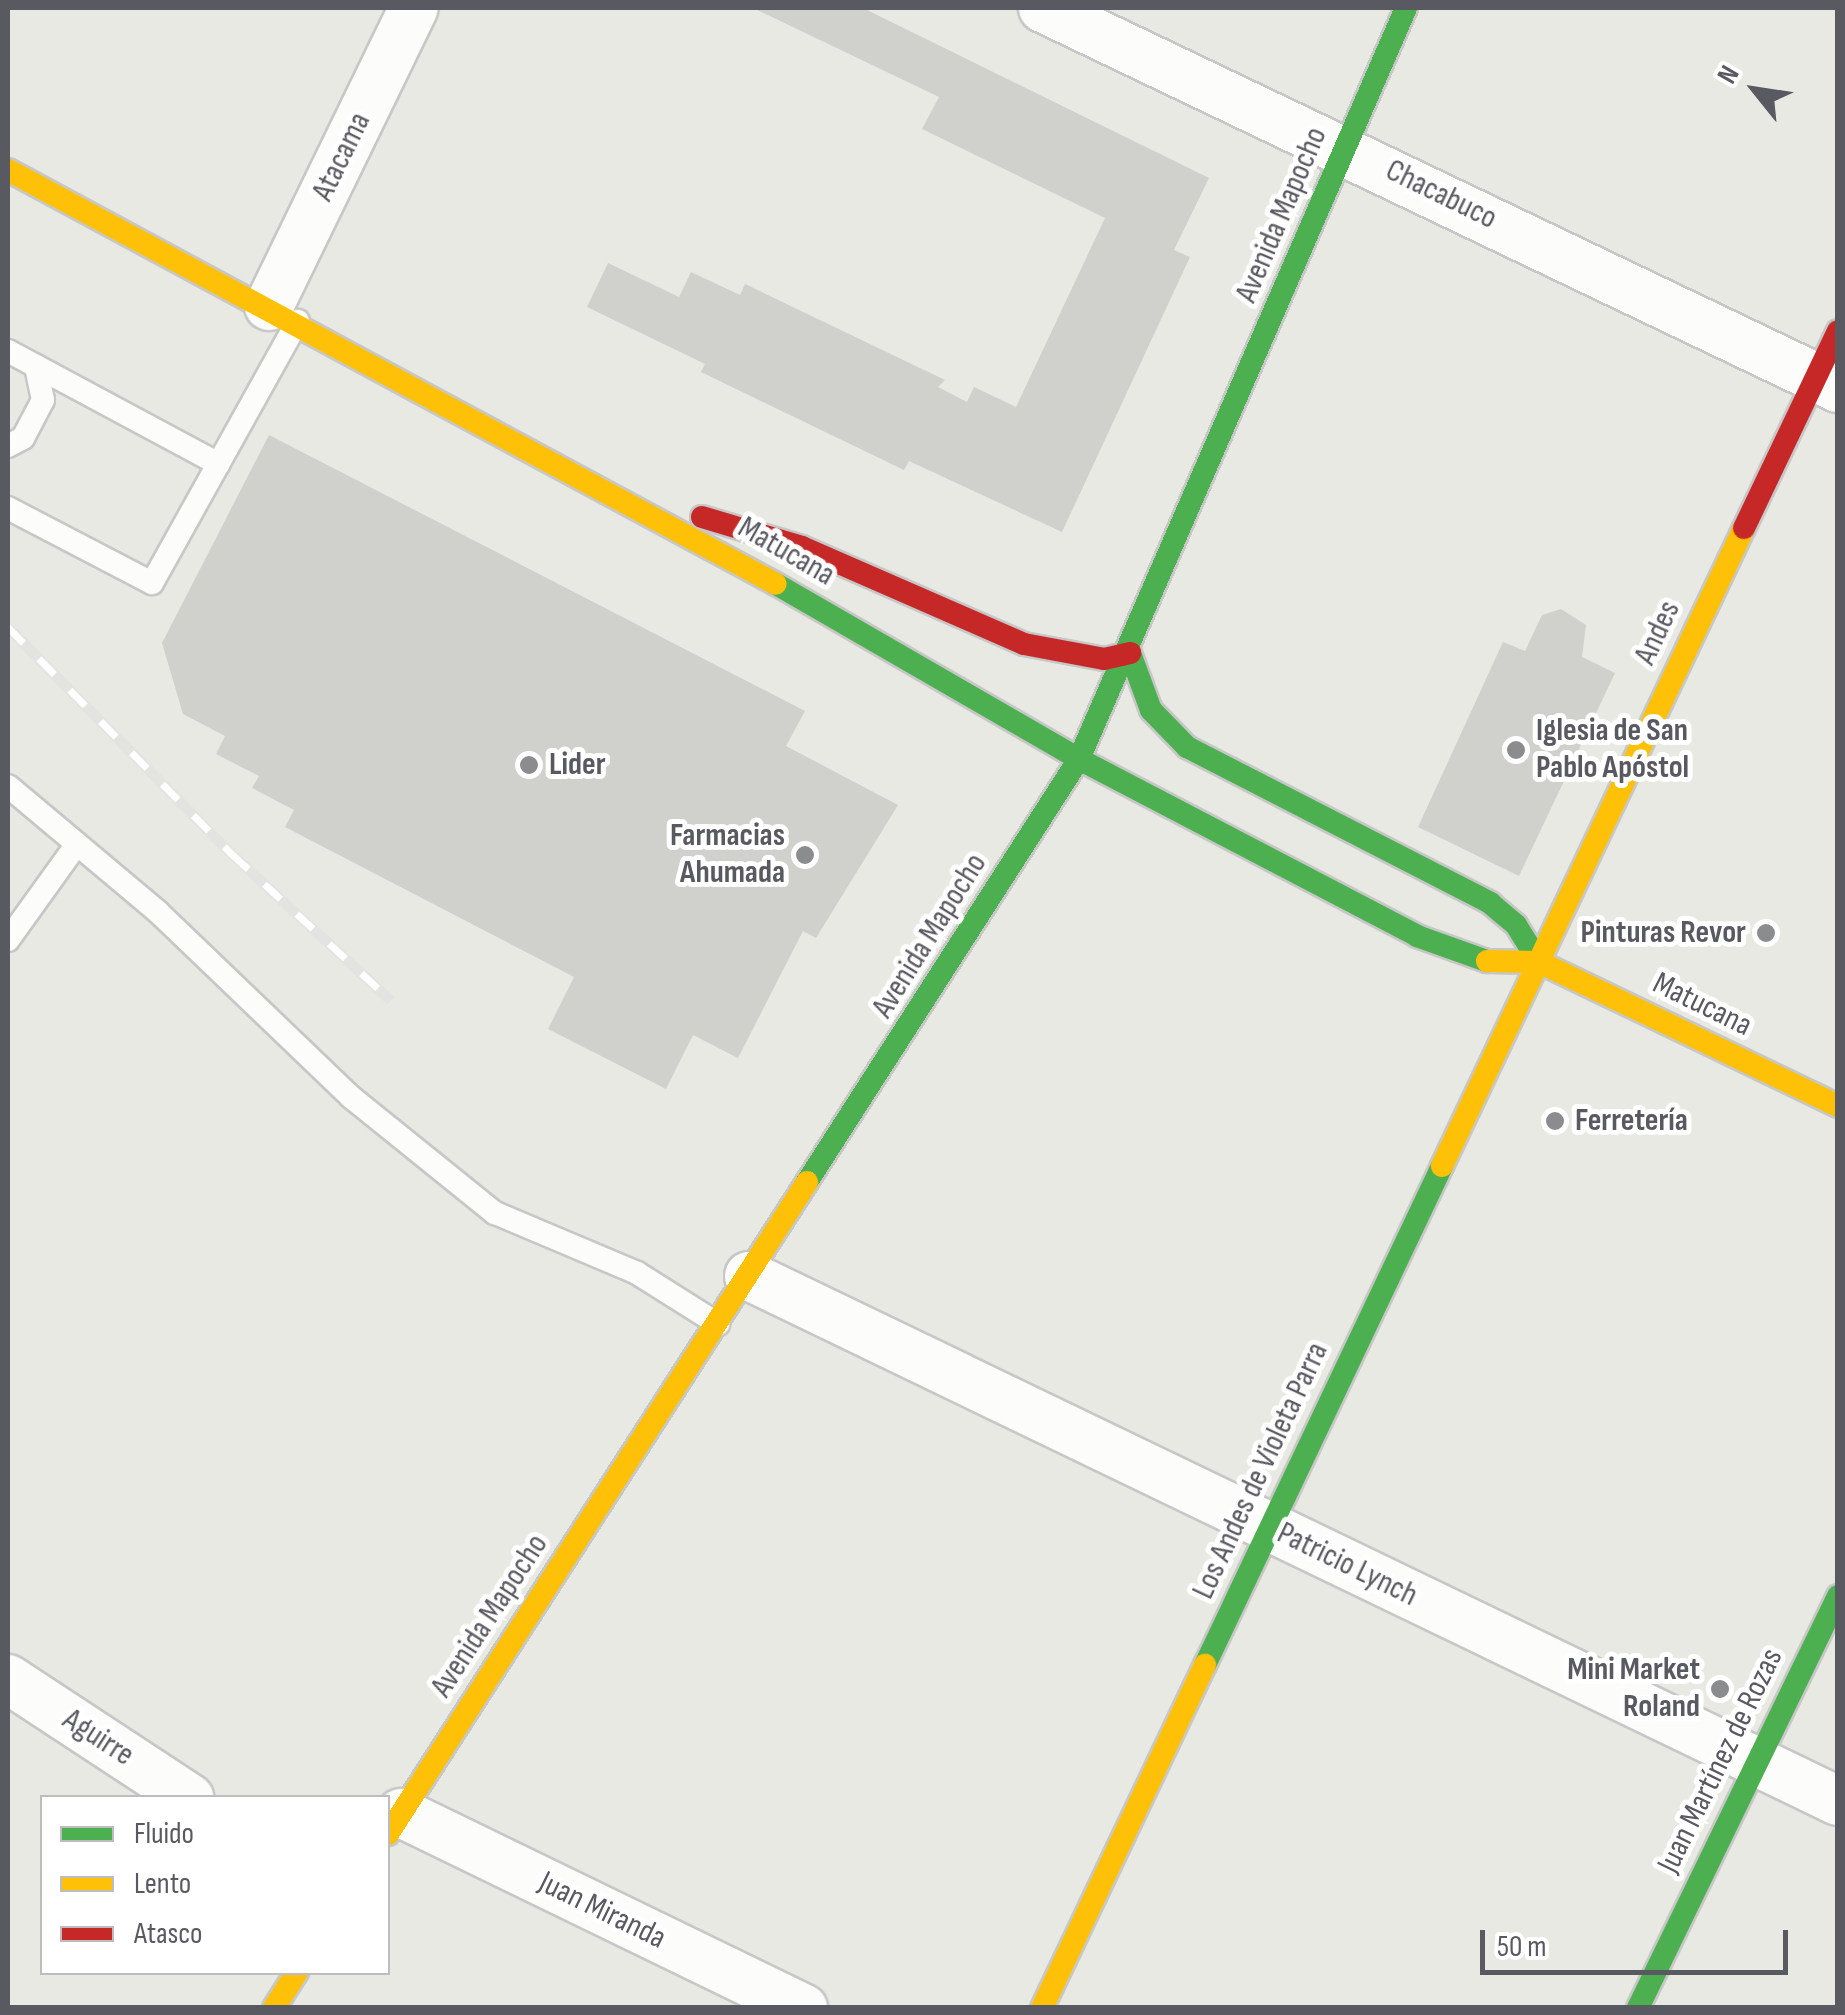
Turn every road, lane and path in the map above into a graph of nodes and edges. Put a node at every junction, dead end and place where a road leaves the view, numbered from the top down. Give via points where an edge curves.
1 (414, 8) edge
2 (1043, 8) edge
3 (1406, 8) edge
4 (1345, 151) junction
5 (8, 170) edge
6 (284, 314) junction
7 (1838, 332) edge
8 (8, 351) edge
9 (36, 366) junction
10 (1826, 382) edge
11 (8, 446) edge
12 (218, 464) junction
13 (626, 498) junction
14 (8, 508) edge
15 (1130, 654) junction
16 (1079, 759) junction
17 (8, 786) edge
18 (77, 844) junction
19 (8, 940) edge
20 (1539, 962) junction
21 (1838, 1106) edge
22 (749, 1276) junction
23 (718, 1324) junction
24 (1270, 1528) junction
25 (1838, 1596) edge
26 (8, 1679) edge
27 (1756, 1762) junction
28 (183, 1795) edge
29 (1838, 1801) edge
30 (394, 1824) edge
31 (295, 1975) edge
32 (274, 2008) edge
33 (803, 2008) edge
34 (1042, 2008) edge
35 (1638, 2008) edge

1 - 6 street, Atacama
2 - 4 street, Chacabuco
3 - 4 main road, Avenida Mapocho
4 - 10 street, Chacabuco
4 - 15 main road, Avenida Mapocho
5 - 6 main road, Matucana
6 - 12 lane
6 - 13 main road, Matucana
7 - 10 main road, Andes
8 - 9 lane
9 - 11 lane via 43,400 23,438
9 - 12 lane
10 - 20 main road, Andes
12 - 14 lane via 152,584
13 - 15 main road via 802,547 1024,644 1104,659
13 - 16 main road, Matucana
15 - 16 main road, Avenida Mapocho
15 - 20 main road via 1151,710 1186,747 1490,902 1516,925
16 - 20 main road, Matucana via 1446,950 1511,966
16 - 22 main road, Avenida Mapocho
17 - 18 lane
18 - 19 lane
18 - 23 lane via 351,1097 495,1214 638,1273
20 - 21 main road, Matucana
20 - 24 main road, Los Andes de Violeta Parra
22 - 23 main road, Avenida Mapocho
22 - 24 street, Patricio Lynch
23 - 30 main road, Avenida Mapocho
24 - 27 street, Patricio Lynch
24 - 34 main road, Los Andes de Violeta Parra
25 - 27 main road, Juan Martínez de Rozas
26 - 28 street, Aguirre
27 - 29 street, Patricio Lynch
27 - 35 main road, Juan Martínez de Rozas
30 - 33 street, Juan Miranda
31 - 32 main road

